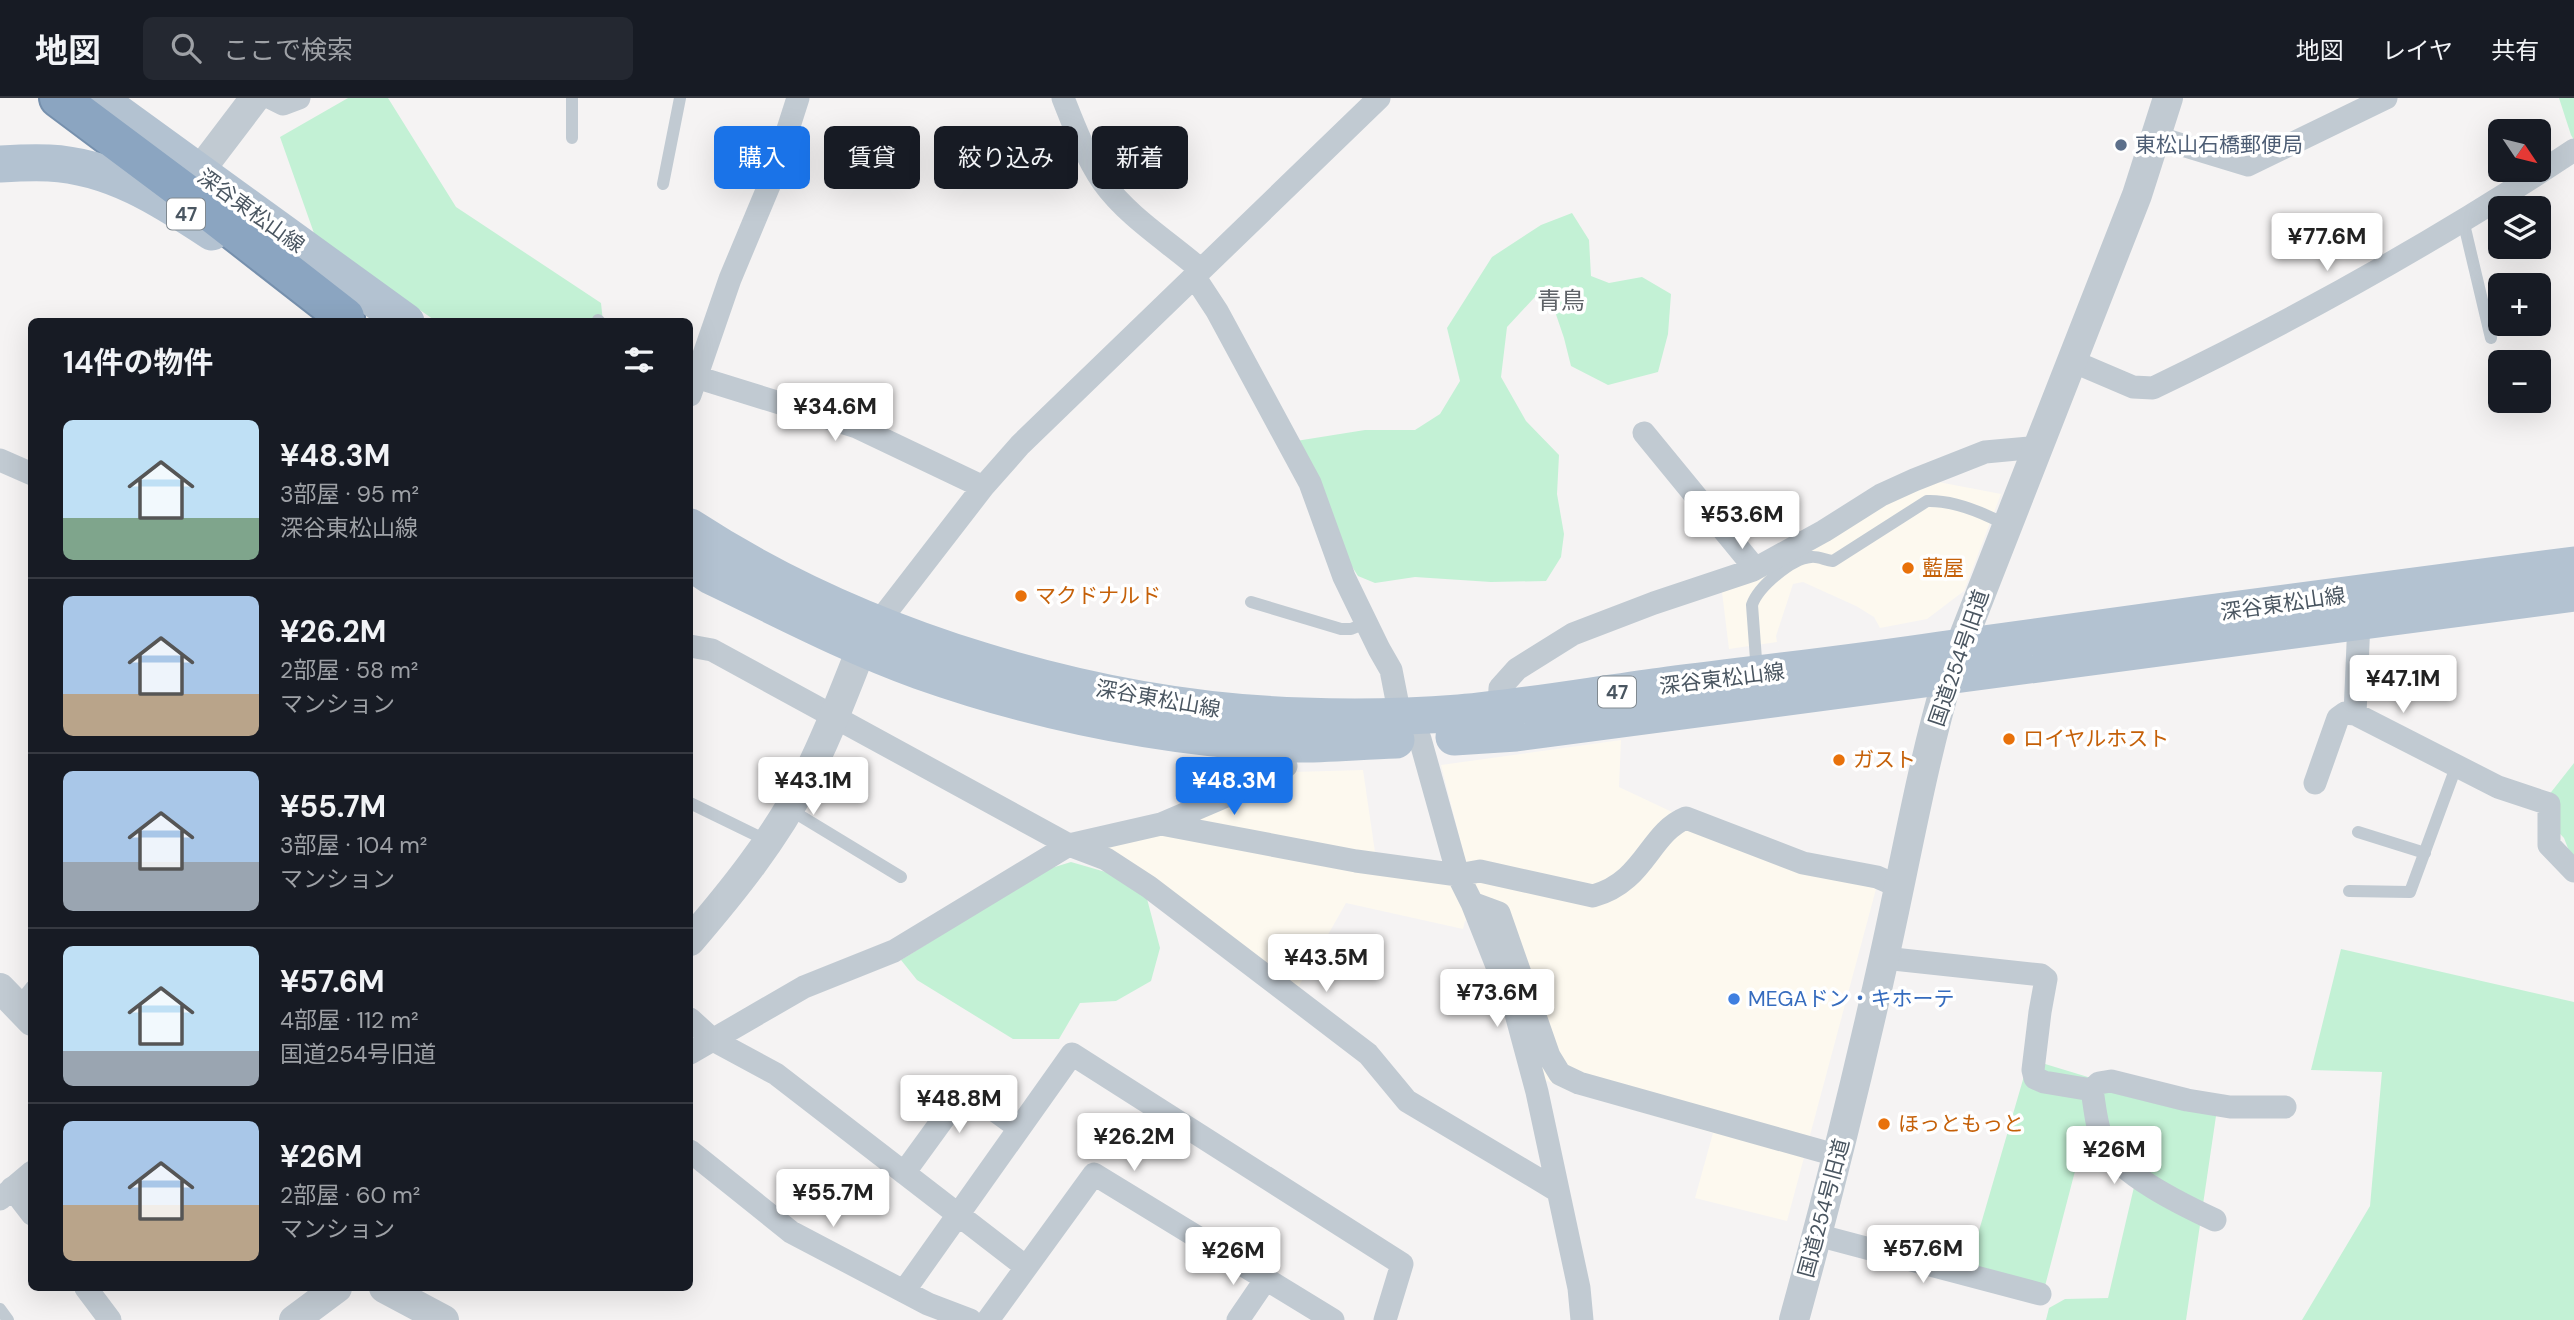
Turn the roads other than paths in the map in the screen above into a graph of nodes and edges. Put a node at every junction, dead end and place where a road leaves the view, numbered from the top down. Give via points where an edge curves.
1 (59, 98) edge
2 (97, 98) edge
3 (255, 98) edge
4 (271, 98) edge
5 (299, 98) edge
6 (572, 98) edge
7 (680, 98) edge
8 (798, 98) edge
9 (1063, 98) edge
10 (1379, 98) edge
11 (2168, 98) edge
12 (2386, 98) edge
13 (2156, 137) junction
14 (572, 138) dead end
15 (2573, 152) edge
16 (0, 164) edge
17 (198, 173) junction
18 (663, 184) dead end
19 (2463, 220) junction
20 (1197, 273) junction
21 (345, 318) edge
22 (345, 318) edge
23 (400, 318) edge
24 (2491, 338) dead end
25 (2072, 361) junction
26 (693, 386) edge
27 (1644, 433) dead end
28 (2039, 447) junction
29 (1, 463) edge
30 (28, 473) edge
31 (983, 487) junction
32 (2008, 526) junction
33 (693, 529) edge
34 (693, 564) edge
35 (2574, 565) edge
36 (1753, 570) junction
37 (2574, 593) edge
38 (1251, 602) dead end
39 (2359, 621) junction
40 (1366, 623) junction
41 (869, 635) junction
42 (693, 647) edge
43 (1953, 662) junction
44 (1758, 675) junction
45 (1499, 708) junction
46 (2355, 714) junction
47 (834, 717) junction
48 (1410, 727) junction
49 (1286, 766) dead end
50 (2456, 767) junction
51 (2315, 783) dead end
52 (693, 804) edge
53 (788, 808) junction
54 (1161, 824) junction
55 (2358, 832) dead end
56 (768, 841) junction
57 (1069, 845) junction
58 (2425, 853) junction
59 (2574, 871) edge
60 (1458, 875) junction
61 (901, 877) dead end
62 (1900, 887) junction
63 (2349, 891) dead end
64 (1472, 903) junction
65 (699, 925) edge
66 (1884, 958) junction
67 (693, 1022) edge
68 (713, 1040) junction
69 (693, 1051) edge
70 (2092, 1090) junction
71 (2286, 1107) dead end
72 (1019, 1128) junction
73 (693, 1153) edge
74 (1839, 1156) junction
75 (904, 1173) junction
76 (28, 1175) edge
77 (1558, 1191) junction
78 (6, 1193) edge
79 (28, 1211) edge
80 (958, 1215) junction
81 (2215, 1220) dead end
82 (1817, 1235) junction
83 (1026, 1267) junction
84 (1265, 1279) junction
85 (88, 1291) edge
86 (333, 1291) edge
87 (390, 1291) edge
88 (904, 1291) junction
89 (2040, 1294) dead end
90 (0, 1309) edge
91 (297, 1319) edge
92 (8, 1320) edge
93 (110, 1320) edge
94 (443, 1320) edge
95 (970, 1320) edge
96 (988, 1320) edge
97 (1238, 1320) edge
98 (1333, 1320) edge
99 (1385, 1320) edge
100 (1583, 1320) edge
101 (1794, 1320) edge

1 - 21 highway
2 - 17 main road, 深谷東松山線 / 47
3 - 17 street
4 - 5 street via 283,104
6 - 14 lane
7 - 18 lane
8 - 26 street
9 - 20 street via 1103,182
10 - 20 street
11 - 13 street, 国道254号旧道
12 - 13 street via 2248,165
13 - 25 street, 国道254号旧道
15 - 19 street
16 - 22 main road, 深谷東松山線 / 47 via 50,163 91,169 134,184
17 - 23 main road, 深谷東松山線 / 47
19 - 24 lane
19 - 25 street via 2298,315 2153,388 2133,387
20 - 31 street
20 - 40 street via 1310,483
25 - 28 street, 国道254号旧道
26 - 31 street via 857,427
27 - 36 street
28 - 32 street, 国道254号旧道
28 - 36 street via 1985,452 1914,480
29 - 30 street
31 - 41 street
32 - 43 street, 国道254号旧道
32 - 44 lane via 1941,500 1927,501 1833,561 1807,557 1785,570 1765,584 1752,605
33 - 41 main road, 深谷東松山線 / 47
34 - 41 main road, 深谷東松山線 / 47 via 711,576
35 - 43 main road, 深谷東松山線 / 47
36 - 45 street via 1573,634 1517,669 1500,688
37 - 39 main road, 深谷東松山線 / 47
38 - 40 lane via 1340,629
39 - 43 main road, 深谷東松山線 / 47
39 - 46 street
40 - 48 street via 1391,670
41 - 47 street
41 - 48 main road, 深谷東松山線 / 47 via 1112,694 1212,710
42 - 47 street via 712,650
43 - 44 main road, 深谷東松山線 / 47
43 - 48 main road, 深谷東松山線 / 47 via 1516,733
43 - 62 street, 国道254号旧道 via 1935,723
44 - 45 main road, 深谷東松山線 / 47
45 - 48 main road, 深谷東松山線 / 47
46 - 50 street
46 - 51 street via 2338,718
47 - 53 street
47 - 57 street
48 - 60 street
49 - 54 street
50 - 58 lane
50 - 59 street via 2549,804 2549,845
52 - 56 lane
53 - 56 street
53 - 61 lane
54 - 57 street
54 - 60 street
55 - 58 lane
56 - 65 street
57 - 68 street via 894,951 804,987
57 - 77 street via 1106,859 1149,887 1368,1054 1407,1101
58 - 63 lane via 2410,892
60 - 62 street via 1480,871 1593,896 1625,882 1675,822 1686,818 1803,863 1877,877
60 - 64 street
62 - 66 street, 国道254号旧道
64 - 74 street via 1499,913 1549,1056 1560,1074
64 - 77 street via 1516,1014
66 - 70 street via 2041,975 2046,979 2035,1078
66 - 74 street, 国道254号旧道
67 - 68 street
68 - 69 street
68 - 75 street via 776,1074
70 - 71 street via 2111,1081 2230,1107
70 - 81 street via 2104,1144 2124,1167
72 - 75 street via 965,1089
72 - 80 street
72 - 99 street via 1072,1054 1402,1264
73 - 88 street via 791,1232
74 - 82 street, 国道254号旧道
75 - 80 street
76 - 78 street
77 - 100 street
78 - 79 street
80 - 83 street
80 - 88 street
82 - 89 street
82 - 101 street, 国道254号旧道
83 - 84 street via 1094,1174
83 - 96 street
84 - 97 street
84 - 98 street
85 - 93 street
86 - 91 street
87 - 94 street
88 - 95 street
90 - 92 lane

